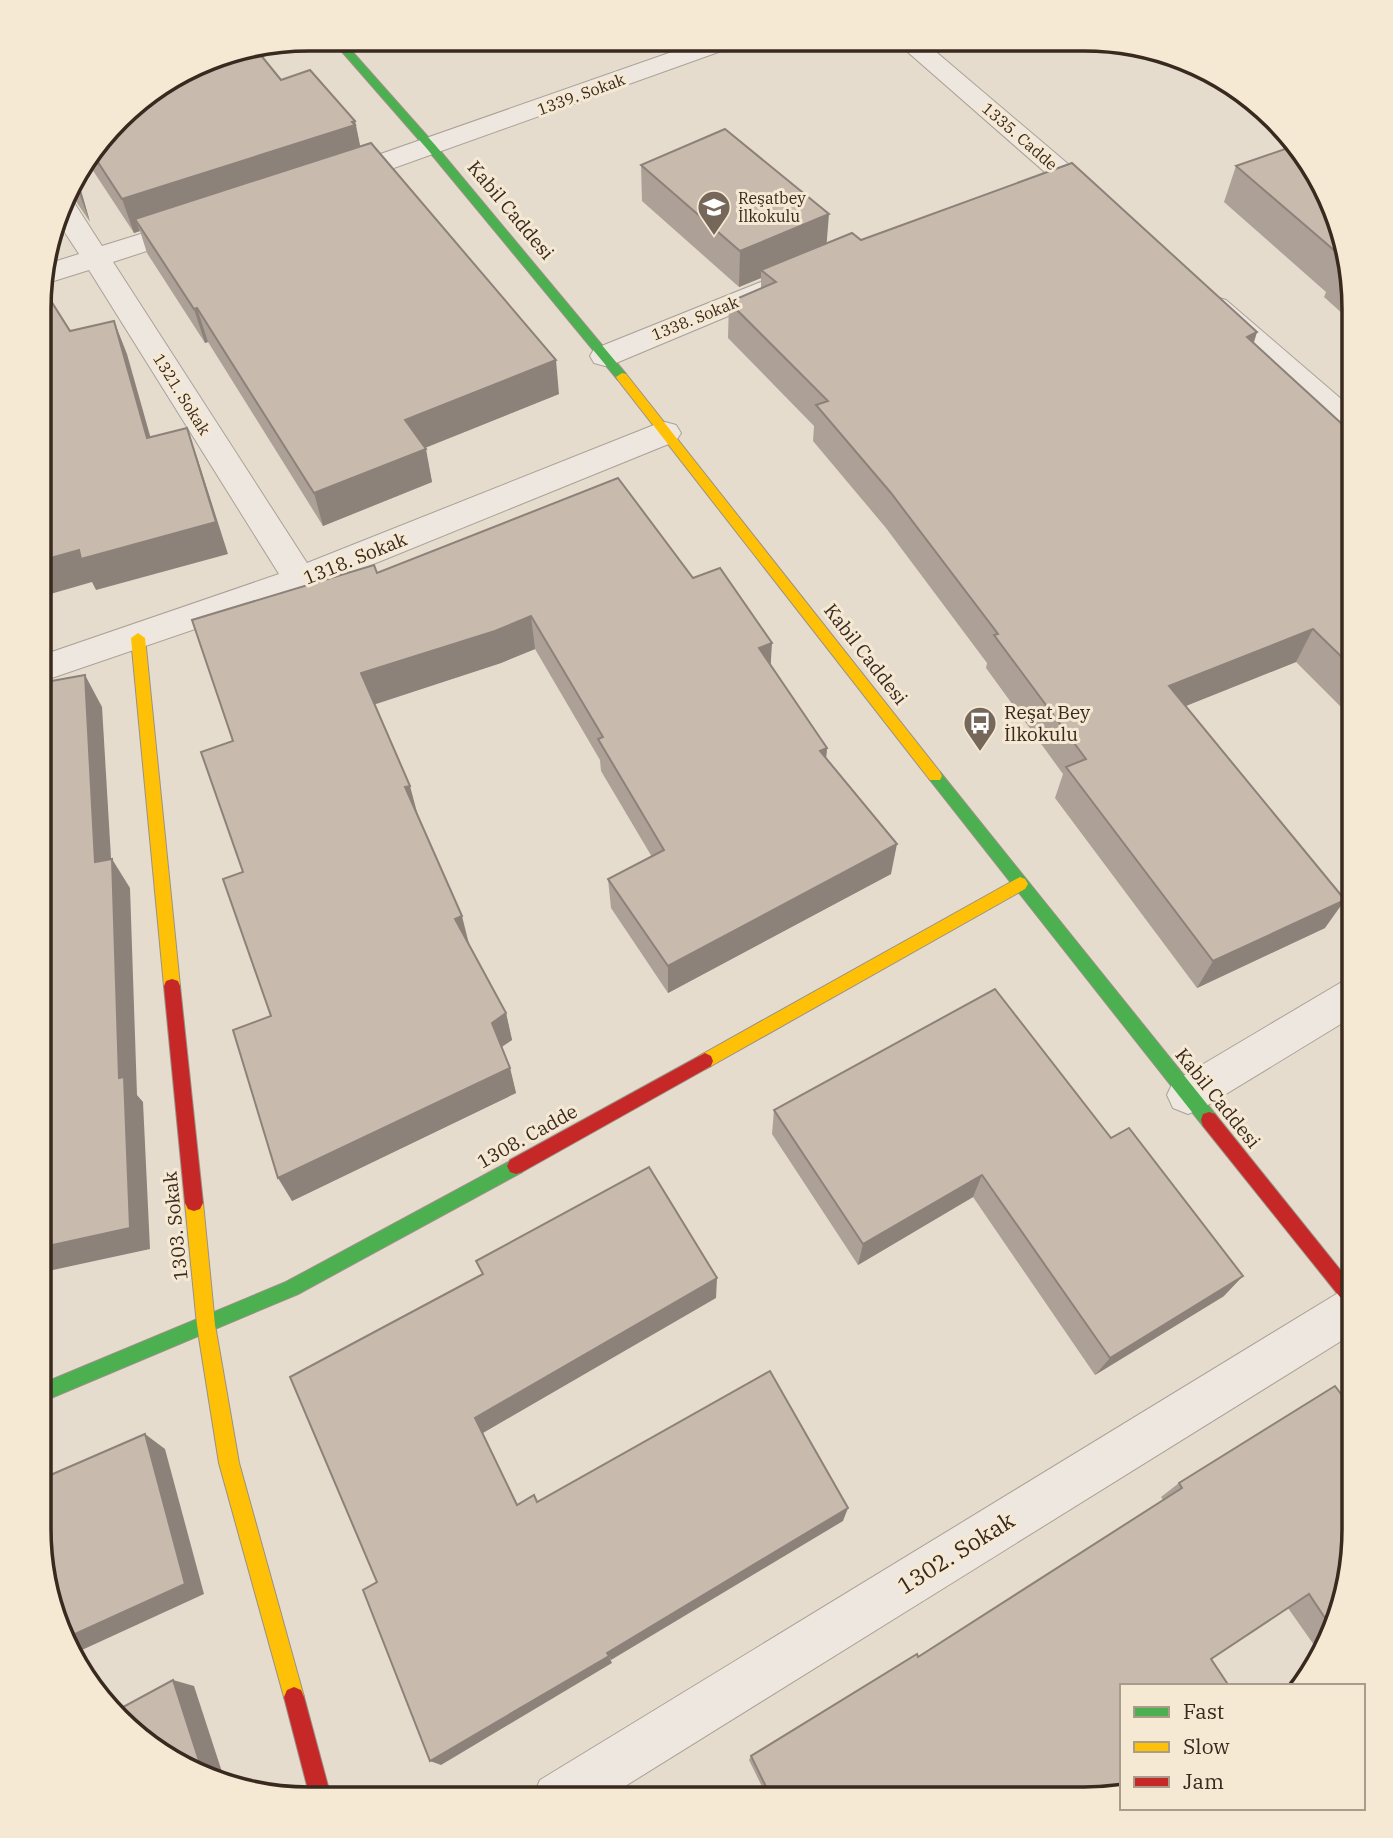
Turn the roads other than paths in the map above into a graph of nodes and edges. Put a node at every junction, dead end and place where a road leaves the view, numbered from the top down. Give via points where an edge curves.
1 (347, 51) edge
2 (699, 51) edge
3 (917, 51) edge
4 (432, 148) junction
5 (316, 186) edge
6 (68, 215) edge
7 (212, 220) edge
8 (1119, 222) edge
9 (96, 259) junction
10 (54, 272) edge
11 (799, 275) edge
12 (1201, 293) edge
13 (605, 356) junction
14 (1342, 416) edge
15 (665, 433) junction
16 (300, 580) junction
17 (138, 638) junction
18 (51, 666) edge
19 (1020, 884) junction
20 (1342, 1002) edge
21 (1188, 1095) junction
22 (1342, 1286) edge
23 (1342, 1315) edge
24 (205, 1325) junction
25 (51, 1389) edge
26 (318, 1787) edge
27 (576, 1787) edge

1 - 4 main road, Kabil Caddesi
2 - 4 street, 1339. Sokak
3 - 8 street, 1335. Cadde via 1044,174
4 - 5 street, 1339. Sokak
4 - 13 main road, Kabil Caddesi
6 - 9 street, 1321. Sokak
7 - 9 street
9 - 10 street
9 - 16 street, 1321. Sokak
11 - 13 street, 1338. Sokak
12 - 14 street
13 - 15 main road, Kabil Caddesi
15 - 16 street, 1318. Sokak
15 - 19 main road, Kabil Caddesi
16 - 17 street, 1318. Sokak
17 - 18 street, 1318. Sokak
17 - 24 main road, 1303. Sokak
19 - 21 main road, Kabil Caddesi
19 - 24 main road, 1308. Cadde via 375,1245 292,1288
20 - 21 street
21 - 22 main road, Kabil Caddesi
23 - 27 street, 1302. Sokak
24 - 25 main road, 1308. Cadde
24 - 26 main road, 1303. Sokak via 229,1463

